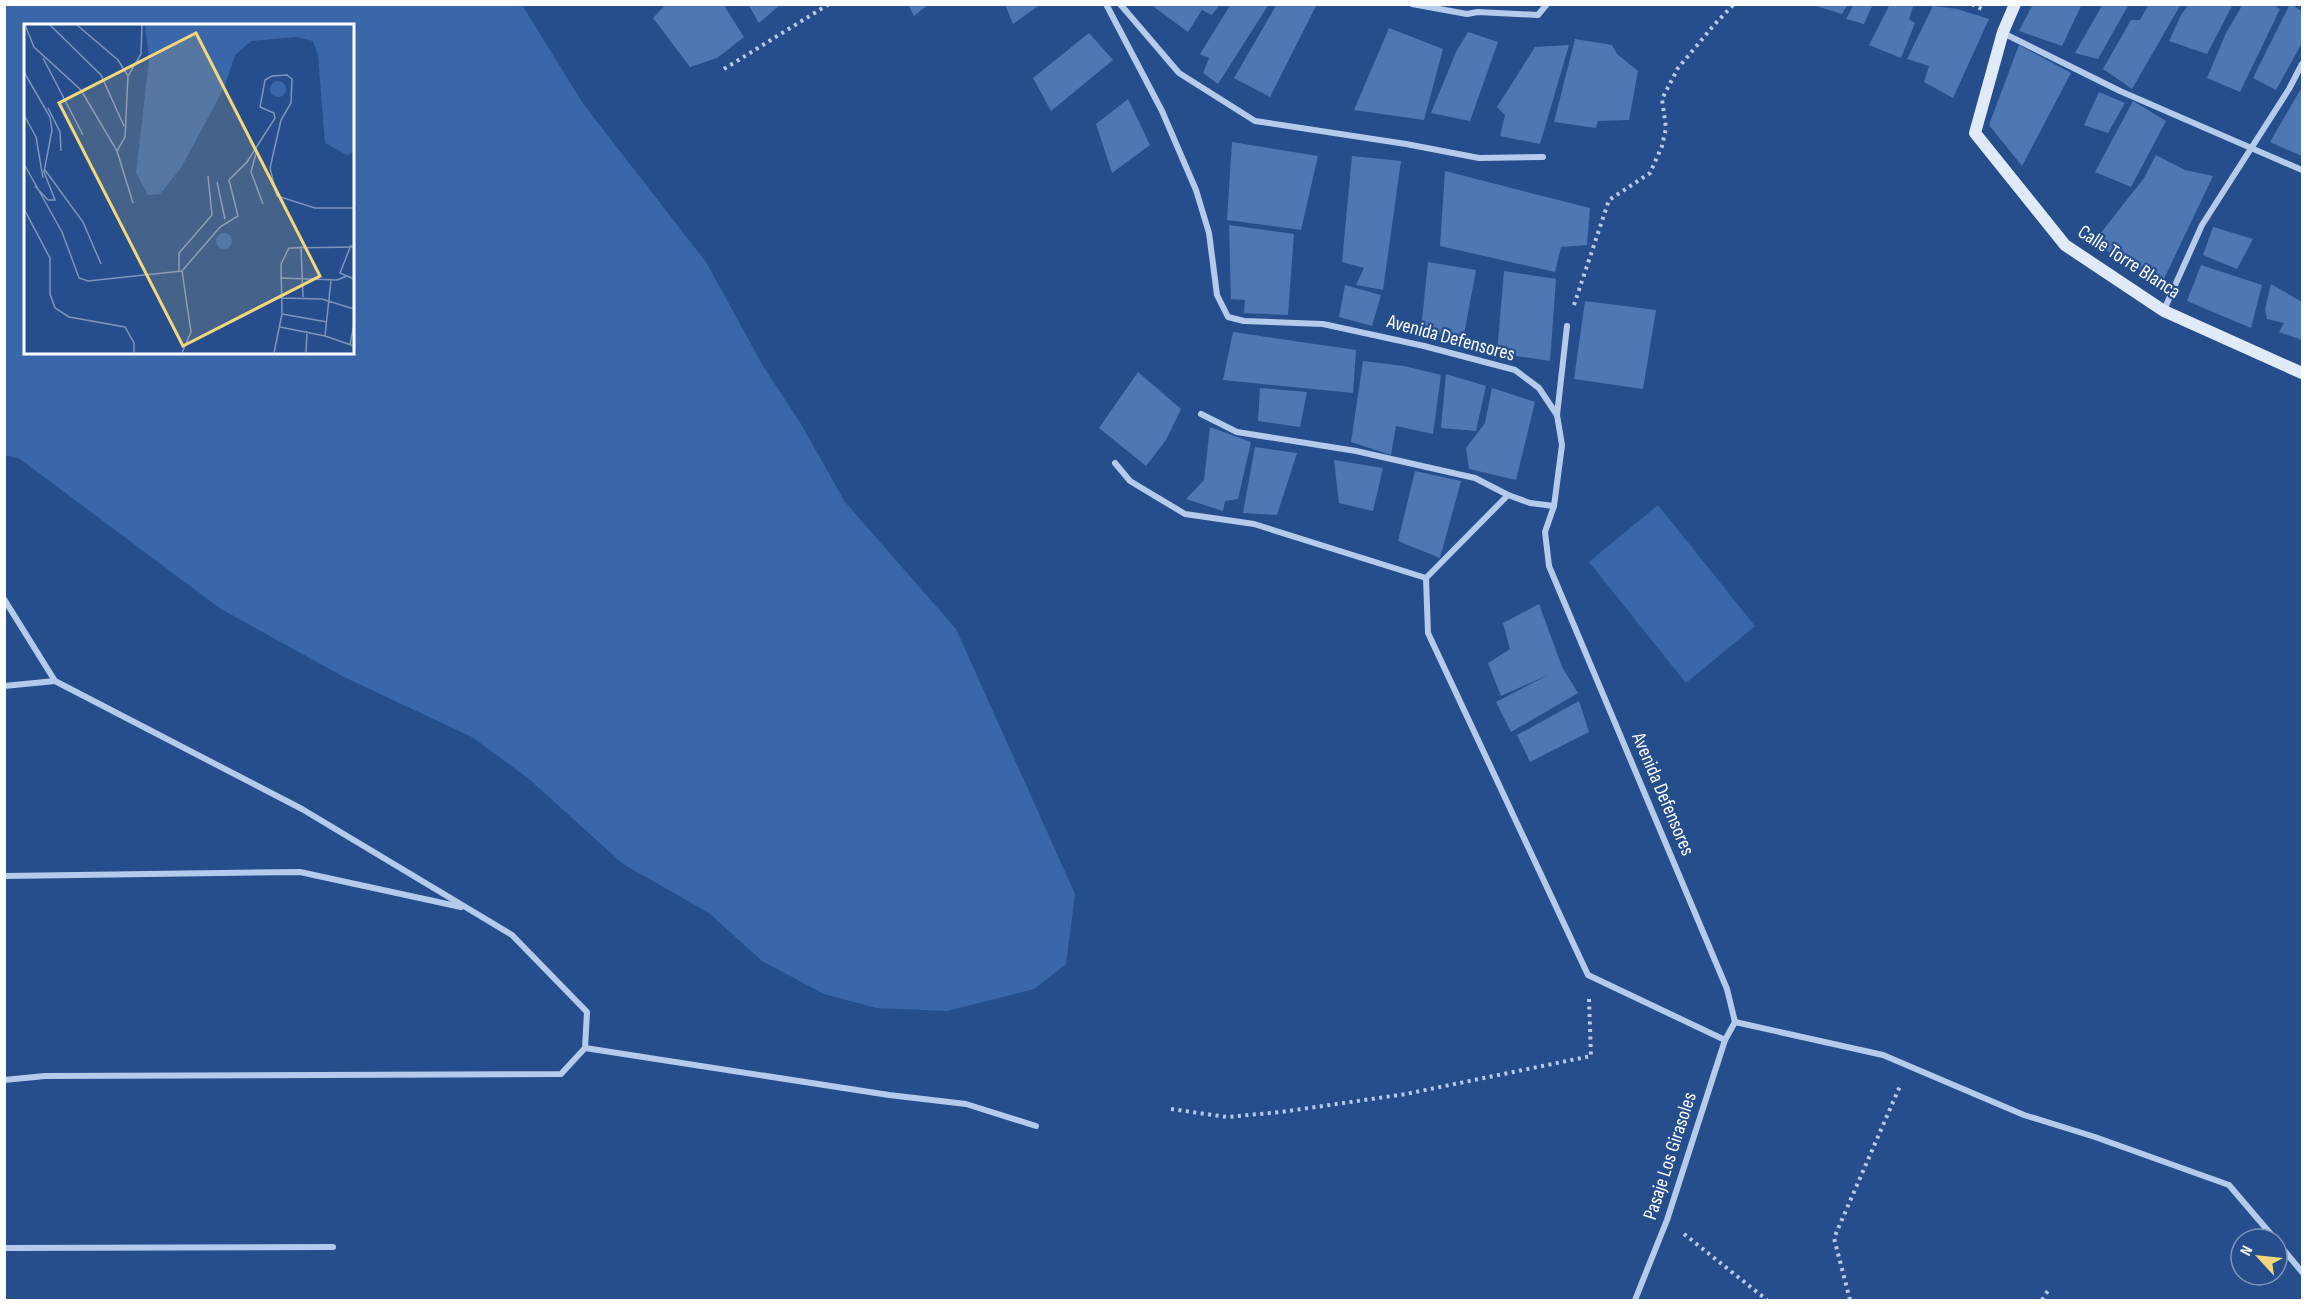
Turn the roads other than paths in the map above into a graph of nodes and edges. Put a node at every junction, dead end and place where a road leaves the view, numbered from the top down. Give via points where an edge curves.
1 (1106, 4) edge
2 (1120, 4) edge
3 (1412, 4) edge
4 (1547, 4) edge
5 (2015, 4) edge
6 (2002, 32) junction
7 (2302, 64) edge
8 (2251, 149) junction
9 (1543, 157) dead end
10 (2302, 170) edge
11 (2164, 311) junction
12 (1567, 326) road end
13 (2302, 373) edge
14 (1201, 414) dead end
15 (1557, 415) junction
16 (1115, 463) dead end
17 (1508, 495) junction
18 (1554, 507) junction
19 (1426, 578) junction
20 (4, 599) edge
21 (55, 681) junction
22 (4, 686) edge
23 (4, 876) edge
24 (468, 909) junction
25 (1735, 1022) junction
26 (1725, 1040) junction
27 (585, 1048) junction
28 (4, 1080) edge
29 (1036, 1126) dead end
30 (2265, 1227) edge
31 (333, 1247) dead end
32 (4, 1248) edge
33 (2289, 1256) edge
34 (2302, 1272) edge
35 (1635, 1300) edge

1 - 15 street, Avenida Defensores via 1162,111 1196,190 1209,233 1217,295 1228,317 1323,324 1515,370 1539,388
2 - 9 street via 1179,73 1255,121 1479,158
3 - 4 street via 1467,14 1538,15
5 - 6 street
6 - 8 street via 2120,91
6 - 11 street, Calle Torre Blanca via 1975,133 2065,246
7 - 8 street
8 - 10 street
8 - 11 street via 2202,225
11 - 13 street, Calle Torre Blanca
12 - 15 street
14 - 17 street via 1237,432 1356,451 1474,478
15 - 18 street, Avenida Defensores via 1562,445
16 - 19 street via 1130,481 1185,514 1254,524
17 - 18 street
17 - 19 street
18 - 25 street, Avenida Defensores via 1545,532 1549,566 1727,989
19 - 26 street via 1428,633 1588,975
20 - 21 street
21 - 22 street
21 - 24 street via 302,809
23 - 24 street via 300,872
24 - 27 street via 512,935 587,1012
25 - 26 street, Pasaje Los Girasoles
25 - 30 street via 1883,1055 2024,1115 2229,1185
26 - 35 street, Pasaje Los Girasoles via 1667,1220
27 - 28 street via 561,1074 56,1076
27 - 29 street via 966,1104
31 - 32 street
33 - 34 street

